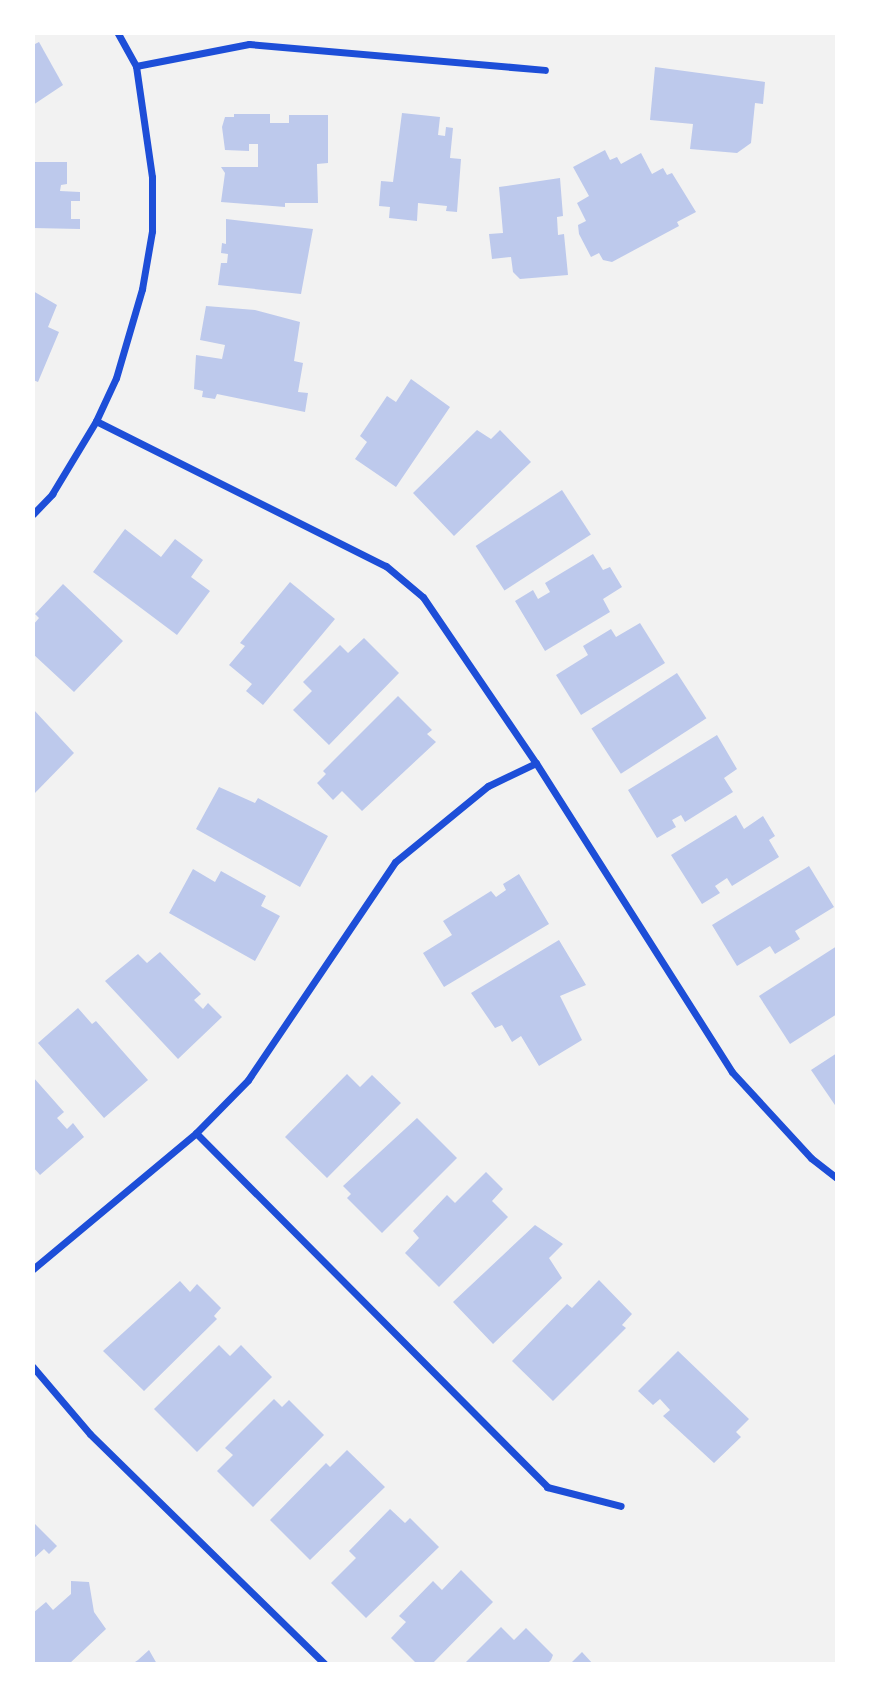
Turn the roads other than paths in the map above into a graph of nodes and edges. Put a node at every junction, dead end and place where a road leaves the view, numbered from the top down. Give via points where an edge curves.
1 (118, 33) edge
2 (135, 66) junction
3 (545, 70) dead end
4 (96, 421) junction
5 (33, 514) edge
6 (536, 763) junction
7 (196, 1133) junction
8 (837, 1178) edge
9 (33, 1269) edge
10 (33, 1367) edge
11 (621, 1506) dead end
12 (325, 1664) edge

1 - 2 street
2 - 3 street via 249,44
2 - 4 street via 152,177 152,231 138,311
4 - 5 street via 52,494
4 - 6 street via 386,566 423,597
6 - 7 street via 488,786 395,862 248,1080
6 - 8 street via 732,1072 811,1158
7 - 9 street
7 - 11 street via 547,1487
10 - 12 street via 90,1434

